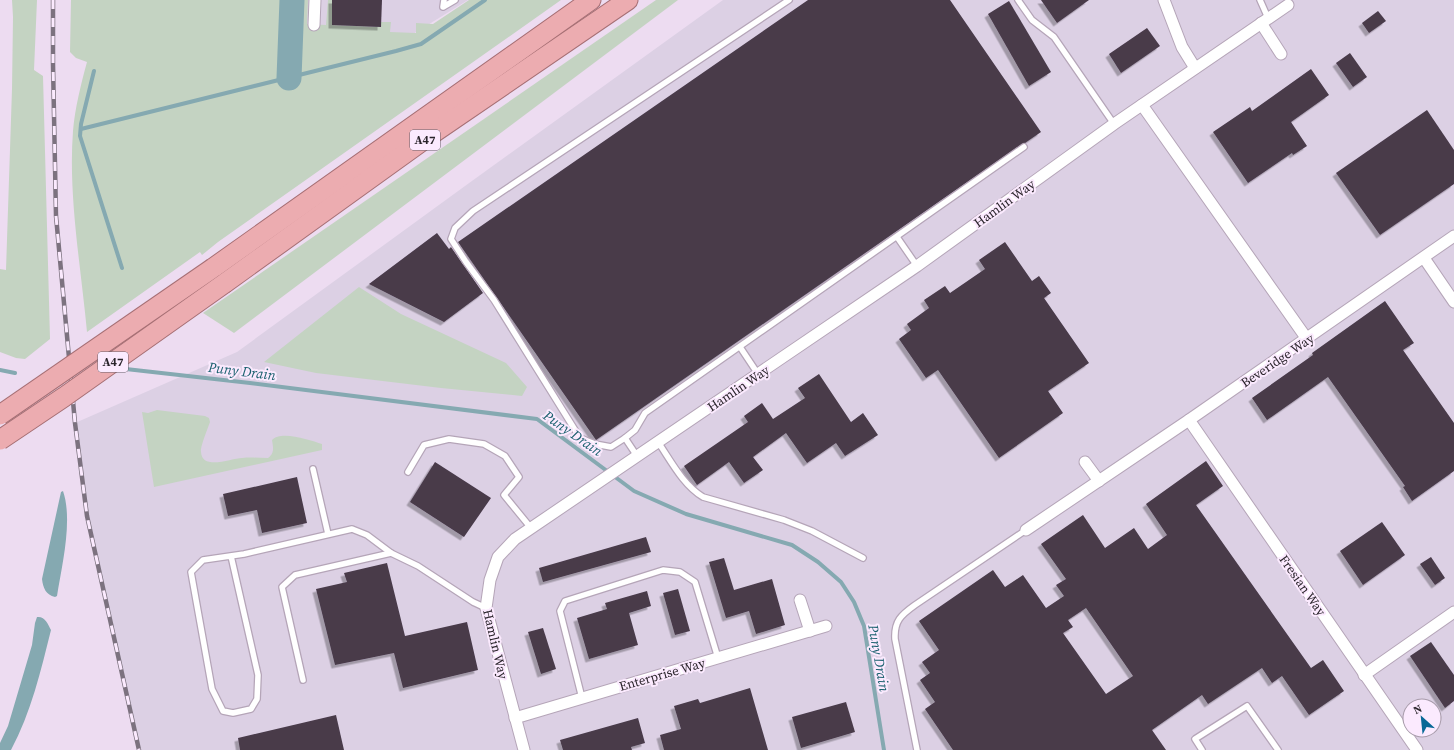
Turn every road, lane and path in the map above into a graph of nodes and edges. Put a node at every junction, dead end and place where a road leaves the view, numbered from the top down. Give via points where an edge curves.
1 (316, 0) edge
2 (444, 0) edge
3 (455, 0) edge
4 (592, 0) edge
5 (628, 0) edge
6 (789, 0) edge
7 (1018, 0) edge
8 (1164, 0) edge
9 (1260, 0) edge
10 (1288, 5) dead end
11 (1264, 20) junction
12 (314, 25) dead end
13 (1282, 54) dead end
14 (1195, 68) junction
15 (1142, 105) junction
16 (1114, 124) junction
17 (1024, 147) dead end
18 (1454, 236) edge
19 (897, 237) junction
20 (1424, 258) junction
21 (917, 266) junction
22 (1454, 302) edge
23 (1307, 339) junction
24 (740, 347) junction
25 (758, 374) junction
26 (0, 415) edge
27 (1189, 420) junction
28 (625, 438) junction
29 (0, 440) edge
30 (658, 442) junction
31 (637, 456) junction
32 (1085, 462) dead end
33 (313, 469) dead end
34 (408, 472) dead end
35 (1099, 481) junction
36 (531, 528) junction
37 (1026, 530) joint
38 (328, 534) junction
39 (391, 553) junction
40 (231, 556) junction
41 (863, 558) dead end
42 (800, 600) dead end
43 (486, 608) junction
44 (1454, 612) edge
45 (826, 626) dead end
46 (810, 630) junction
47 (718, 658) junction
48 (1364, 675) junction
49 (303, 680) dead end
50 (582, 698) junction
51 (515, 718) junction
52 (524, 750) edge
53 (917, 750) edge
54 (1202, 750) edge
55 (1278, 750) edge
56 (1416, 750) edge

1 - 12 street
2 - 3 lane via 444,7
4 - 26 highway, A47, bridge
5 - 29 highway, A47, bridge via 432,134
6 - 28 lane via 472,212 455,228 451,239 494,300 580,438 611,447
7 - 16 lane via 1032,20 1054,37
8 - 14 street via 1182,47
9 - 11 lane
10 - 11 street, Hamlin Way
11 - 13 street
11 - 14 street, Hamlin Way
14 - 15 street, Hamlin Way
15 - 16 street, Hamlin Way
15 - 23 street
16 - 21 street, Hamlin Way
17 - 19 lane
18 - 20 street, Beveridge Way
19 - 21 lane
19 - 24 lane
20 - 22 street
20 - 23 street, Beveridge Way
21 - 25 street, Hamlin Way
23 - 27 street, Beveridge Way
24 - 25 lane
24 - 28 lane via 645,413 635,430
25 - 30 street, Hamlin Way
27 - 35 street, Beveridge Way
27 - 48 street, Fresian Way
28 - 31 lane
30 - 31 street, Hamlin Way
30 - 41 lane via 687,484 703,497 784,520 812,531
31 - 36 street, Hamlin Way
32 - 35 street
33 - 38 lane
34 - 36 lane via 424,445 449,439 484,444 504,456 519,477 504,495
35 - 37 street, Beveridge Way
36 - 43 street, Hamlin Way via 515,539 498,557 490,580
37 - 53 lane via 915,605 899,619 895,628 895,639
38 - 39 lane via 352,528 367,535
38 - 40 lane
39 - 43 lane via 418,566
39 - 49 lane via 295,575 282,587
40 - 40 lane via 203,560 191,572 212,690 223,711 233,713 252,709 257,699 258,674
42 - 46 street
43 - 51 street, Hamlin Way
44 - 48 street
45 - 46 street, Enterprise Way
46 - 47 street, Enterprise Way
47 - 50 street, Enterprise Way
47 - 50 lane via 695,582 680,572 663,570 566,601 560,611
48 - 56 street, Fresian Way
50 - 51 street, Enterprise Way
51 - 52 street, Hamlin Way
54 - 55 lane via 1195,739 1247,706

